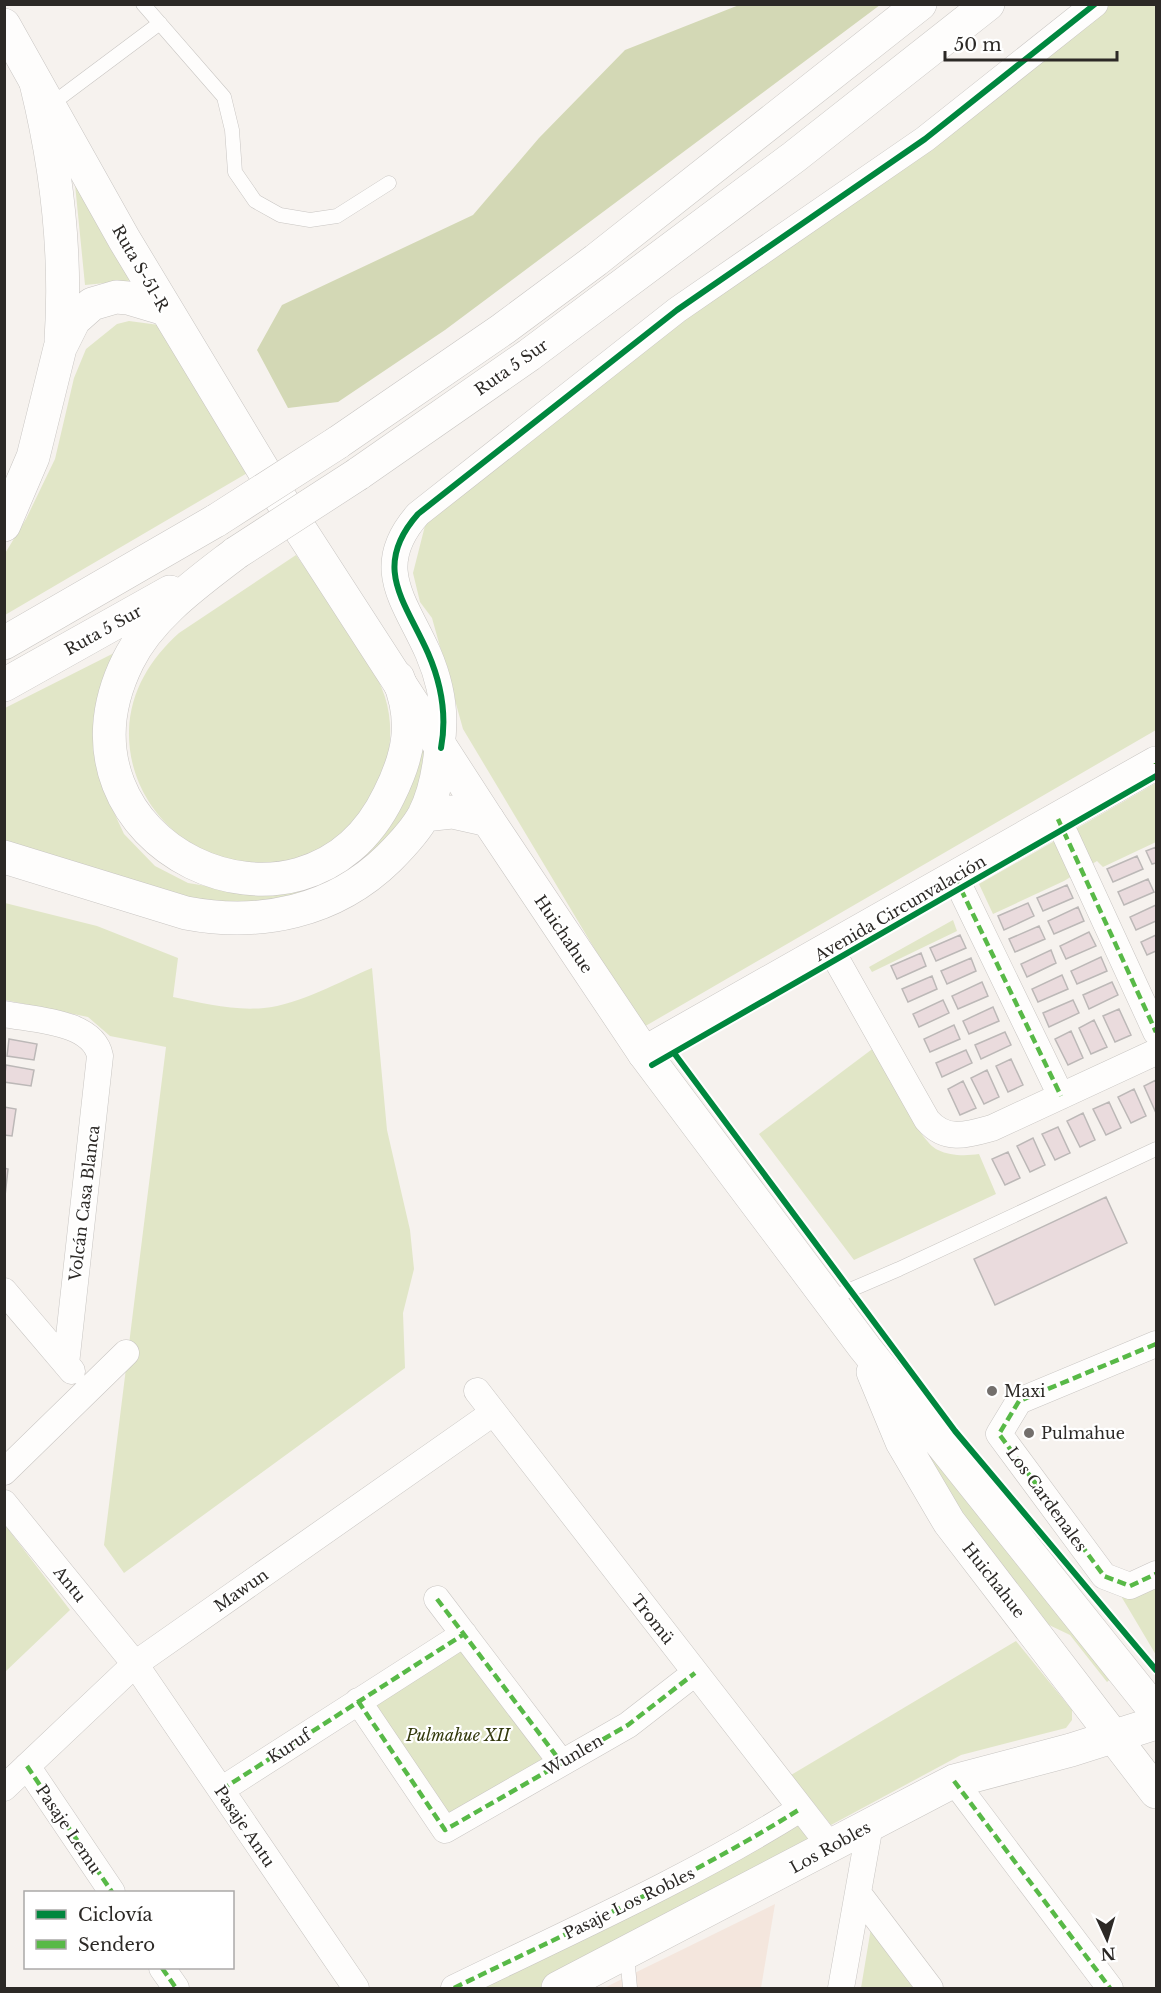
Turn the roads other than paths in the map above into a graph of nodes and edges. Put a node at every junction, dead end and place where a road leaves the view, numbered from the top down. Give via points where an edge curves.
1 (143, 4) edge
2 (920, 4) edge
3 (988, 4) edge
4 (1095, 4) edge
5 (160, 23) junction
6 (4, 25) edge
7 (42, 95) junction
8 (389, 183) dead end
9 (165, 309) junction
10 (60, 348) junction
11 (285, 506) joint
12 (4, 525) edge
13 (236, 553) junction
14 (4, 643) edge
15 (398, 678) junction
16 (4, 685) edge
17 (441, 748) junction
18 (1156, 764) edge
19 (424, 815) junction
20 (1058, 819) junction
21 (488, 820) junction
22 (4, 857) edge
23 (955, 878) junction
24 (830, 948) junction
25 (4, 1014) edge
26 (1156, 1032) edge
27 (1156, 1052) edge
28 (644, 1053) junction
29 (1061, 1096) junction
30 (1156, 1149) edge
31 (4, 1291) edge
32 (829, 1299) junction
33 (1156, 1344) edge
34 (865, 1348) junction
35 (126, 1353) dead end
36 (66, 1364) junction
37 (477, 1391) dead end
38 (89, 1392) junction
39 (493, 1413) junction
40 (4, 1472) edge
41 (4, 1503) edge
42 (1156, 1574) edge
43 (437, 1599) dead end
44 (464, 1634) junction
45 (135, 1664) junction
46 (695, 1672) junction
47 (358, 1701) junction
48 (1156, 1712) edge
49 (1156, 1723) edge
50 (1113, 1737) junction
51 (561, 1762) junction
52 (27, 1766) junction
53 (954, 1781) junction
54 (4, 1788) edge
55 (221, 1790) junction
56 (1156, 1792) edge
57 (800, 1809) junction
58 (870, 1825) junction
59 (831, 1847) junction
60 (111, 1891) edge
61 (858, 1893) junction
62 (627, 1954) junction
63 (163, 1969) edge
64 (176, 1989) edge
65 (356, 1989) edge
66 (454, 1989) edge
67 (558, 1989) edge
68 (630, 1989) edge
69 (841, 1989) edge
70 (930, 1989) edge
71 (1110, 1989) edge

1 - 5 lane
2 - 14 main road, bridge via 596,260 503,328 217,520
3 - 13 main road, Ruta 5 Sur, bridge via 794,157 529,355
4 - 17 street via 925,139 677,310 408,525 396,552 395,583 437,680 444,718
5 - 7 lane
5 - 8 lane via 224,97 232,130 235,171 255,201 280,215 310,220 337,216
6 - 7 main road, Ruta S-51-R
7 - 9 main road, Ruta S-51-R
7 - 10 main road via 62,227
9 - 10 main road via 128,298 98,302 80,312
9 - 11 main road, Ruta S-51-R
10 - 12 main road via 33,457
11 - 15 main road, Huichahue
13 - 15 main road via 153,625 128,660 114,698 110,740 118,782 138,819 168,850 207,870 251,879 296,874 338,855 371,825 384,806 407,754 410,722
13 - 16 main road, Ruta 5 Sur
15 - 17 main road, Huichahue
17 - 19 main road
17 - 21 main road, Huichahue
18 - 20 main road, Avenida Circunvalación
19 - 21 main road via 452,812
19 - 22 main road via 378,869 345,892 303,910 253,919 186,913
20 - 23 main road, Avenida Circunvalación
20 - 26 street
21 - 28 main road, Huichahue
23 - 24 main road, Avenida Circunvalación
23 - 29 street
24 - 28 main road, Avenida Circunvalación
24 - 29 street via 927,1120 939,1131 956,1136 992,1128
25 - 36 street, Volcán Casa Blanca via 77,1029 91,1036 100,1063
27 - 29 street
28 - 32 main road, Huichahue
30 - 32 lane
31 - 36 street
32 - 34 main road, Huichahue
33 - 42 street, Los Cardenales via 1019,1401 999,1434 1104,1576 1130,1586
34 - 48 main road, Huichahue
34 - 50 main road, Huichahue via 902,1442 949,1522
35 - 38 street
36 - 38 street
37 - 39 street, Tromü
38 - 40 street
39 - 45 street, Mawun
39 - 46 street, Tromü
41 - 45 street, Antu
43 - 44 street
44 - 47 street, Kuruf
44 - 51 street
45 - 52 street, Mawun
45 - 55 street, Pasaje Antu
46 - 51 street, Wunlen via 628,1725
46 - 57 street, Tromü
47 - 51 street, Wunlen via 445,1830
47 - 55 street, Kuruf
49 - 50 main road, Los Robles
50 - 53 main road, Los Robles
50 - 56 main road, Huichahue
52 - 54 street, Mawun
52 - 60 street, Pasaje Lemu
53 - 58 main road, Los Robles
53 - 71 street
55 - 65 street, Pasaje Antu
57 - 59 street, Tromü
57 - 66 street, Pasaje Los Robles via 740,1847
58 - 59 main road, Los Robles
58 - 61 street
59 - 62 main road, Los Robles
61 - 69 street
61 - 70 street
62 - 67 main road, Los Robles
62 - 68 lane
63 - 64 street

